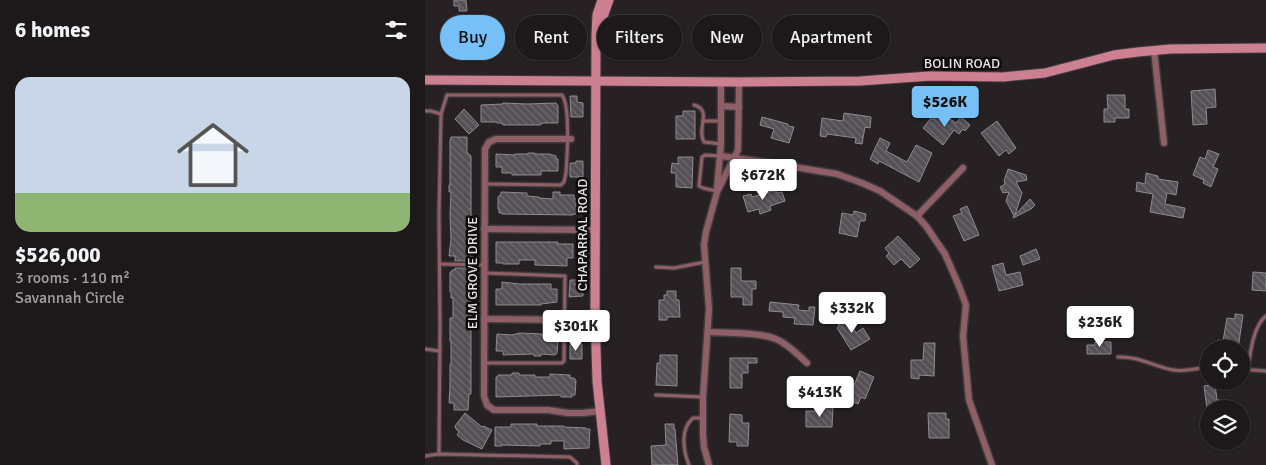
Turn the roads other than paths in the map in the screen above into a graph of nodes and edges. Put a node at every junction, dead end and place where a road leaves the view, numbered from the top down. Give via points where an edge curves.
1 (602, 0) edge
2 (609, 0) edge
3 (596, 35) junction
4 (1266, 48) edge
5 (1154, 50) junction
6 (425, 80) edge
7 (596, 80) junction
8 (721, 82) junction
9 (739, 82) junction
10 (694, 105) dead end
11 (721, 106) junction
12 (739, 107) junction
13 (425, 110) edge
14 (441, 114) junction
15 (703, 121) junction
16 (721, 122) junction
17 (569, 139) junction
18 (1164, 143) dead end
19 (721, 144) junction
20 (721, 156) junction
21 (734, 158) junction
22 (963, 168) dead end
23 (484, 184) junction
24 (717, 192) junction
25 (917, 216) junction
26 (484, 229) junction
27 (596, 230) junction
28 (705, 262) junction
29 (440, 264) junction
30 (484, 264) junction
31 (657, 267) dead end
32 (484, 273) junction
33 (1266, 316) edge
34 (484, 319) junction
35 (565, 320) junction
36 (577, 320) dead end
37 (708, 332) junction
38 (425, 349) edge
39 (440, 351) junction
40 (1118, 357) dead end
41 (1250, 359) edge
42 (484, 363) junction
43 (807, 363) dead end
44 (1200, 368) edge
45 (1250, 369) edge
46 (1266, 371) edge
47 (656, 395) dead end
48 (703, 397) junction
49 (600, 411) junction
50 (703, 418) junction
51 (439, 454) junction
52 (425, 456) edge
53 (577, 465) edge
54 (606, 465) edge
55 (689, 465) edge
56 (709, 465) edge
57 (992, 465) edge

1 - 3 main road, CHAPARRAL ROAD
2 - 3 main road, CHAPARRAL ROAD
3 - 7 main road, CHAPARRAL ROAD
4 - 5 main road, BOLIN ROAD
5 - 9 main road, BOLIN ROAD via 1024,76
5 - 18 street
6 - 7 main road, BOLIN ROAD
7 - 8 main road, BOLIN ROAD
7 - 27 main road, CHAPARRAL ROAD
8 - 9 main road, BOLIN ROAD
8 - 11 street
9 - 12 street
10 - 15 lane via 704,112
11 - 12 street
11 - 16 street
12 - 21 street via 738,150
13 - 14 lane
14 - 17 lane via 447,95 562,96 567,110
14 - 29 lane
15 - 16 lane
15 - 19 lane via 704,142
16 - 19 street
17 - 23 street, ELM GROVE DRIVE via 496,139 489,142 484,153
17 - 23 lane via 566,173 561,185
19 - 20 street
20 - 21 street
20 - 24 street
20 - 24 lane via 702,157 699,186
21 - 24 street
21 - 25 street via 812,169 863,182
22 - 25 street
23 - 26 street, ELM GROVE DRIVE
24 - 28 street via 706,232
25 - 57 street via 945,254 966,305 963,336 969,400
26 - 27 street
26 - 30 street, ELM GROVE DRIVE
27 - 49 main road, CHAPARRAL ROAD via 595,315
28 - 31 lane via 674,268
28 - 37 street via 709,292
29 - 30 lane
29 - 39 lane
30 - 32 street, ELM GROVE DRIVE
32 - 34 street, ELM GROVE DRIVE
32 - 35 lane via 565,276
33 - 41 lane via 1258,326
34 - 35 street
34 - 42 street, ELM GROVE DRIVE
35 - 36 street
35 - 42 lane via 565,362
37 - 43 street via 770,336
37 - 48 street
38 - 39 lane
39 - 51 lane
40 - 44 lane via 1133,357 1175,371
42 - 49 street, ELM GROVE DRIVE via 484,396 487,405 494,410
45 - 46 lane
47 - 48 lane
48 - 50 street
49 - 54 main road, CHAPARRAL ROAD
50 - 55 lane via 693,418 686,427 684,442
50 - 56 street via 704,447
51 - 52 lane
51 - 53 lane via 570,457

